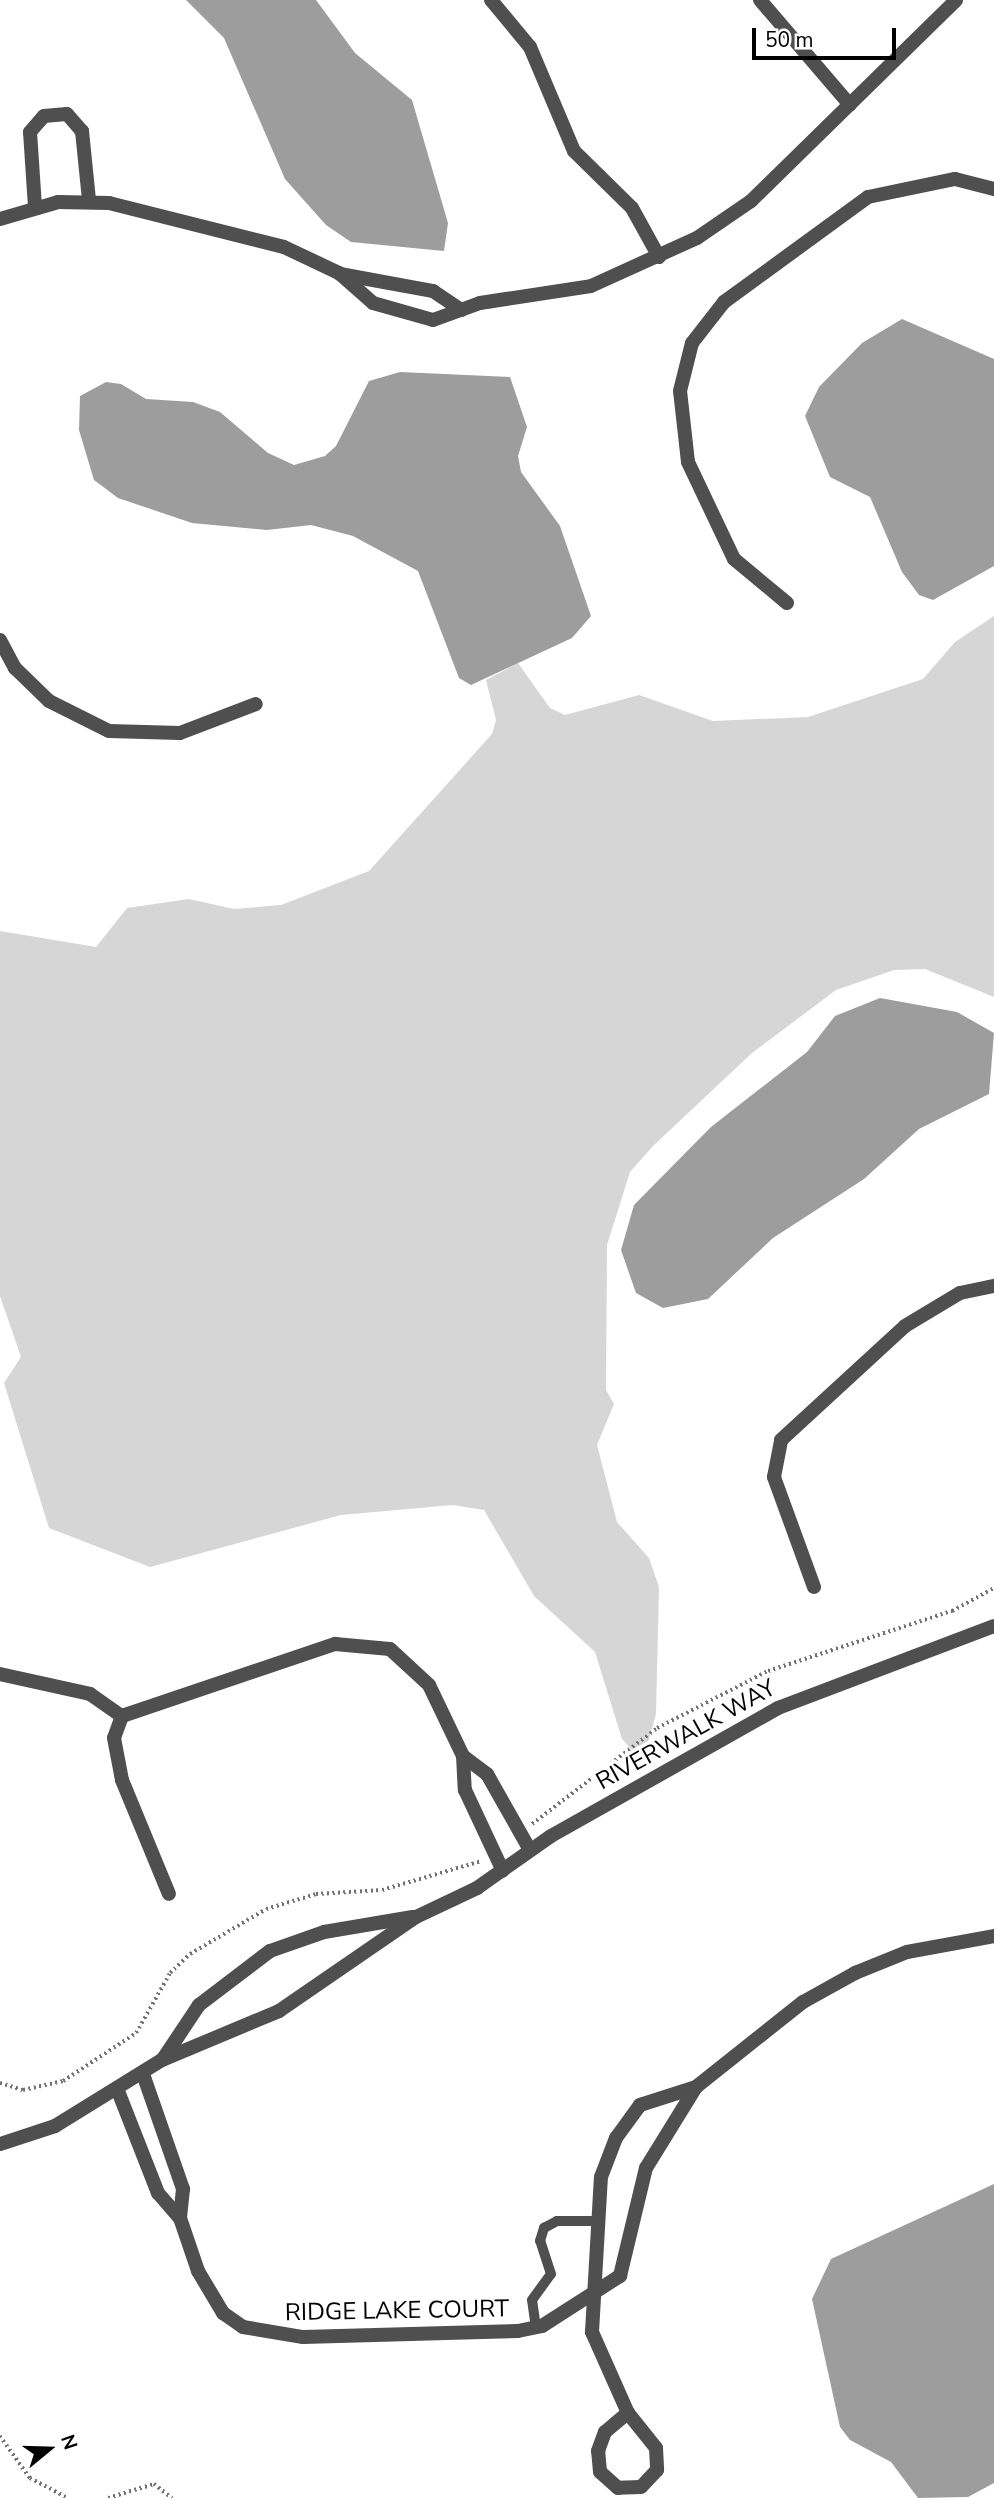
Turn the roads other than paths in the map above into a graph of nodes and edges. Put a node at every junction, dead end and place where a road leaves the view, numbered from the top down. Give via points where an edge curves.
1 (491, 0) edge
2 (760, 0) edge
3 (956, 0) edge
4 (850, 105) junction
5 (994, 189) edge
6 (89, 200) junction
7 (36, 207) junction
8 (0, 219) edge
9 (659, 257) junction
10 (338, 273) junction
11 (461, 310) junction
12 (787, 603) dead end
13 (0, 640) edge
14 (256, 704) dead end
15 (994, 1286) edge
16 (814, 1587) dead end
17 (994, 1626) edge
18 (0, 1674) edge
19 (122, 1716) junction
20 (463, 1756) junction
21 (530, 1850) junction
22 (503, 1871) junction
23 (169, 1894) dead end
24 (415, 1917) junction
25 (994, 1936) edge
26 (162, 2060) junction
27 (143, 2074) junction
28 (696, 2087) junction
29 (118, 2091) junction
30 (0, 2144) edge
31 (180, 2218) junction
32 (598, 2221) junction
33 (589, 2297) junction
34 (536, 2328) junction
35 (628, 2413) junction

1 - 9 street via 530,47 568,141 632,208
2 - 4 street
3 - 4 street
4 - 9 street via 751,201
5 - 12 street via 955,179 868,197 724,302 692,342 680,391 688,462 734,559
6 - 7 street
6 - 7 street via 82,131 67,114 44,116 30,132
6 - 10 street via 284,247
7 - 8 street
9 - 11 street via 591,286
10 - 11 street via 433,291
10 - 11 street via 398,313 433,320
13 - 14 street via 15,668 40,694 109,731 180,733
15 - 16 street via 960,1293 905,1326 781,1440 774,1478
17 - 21 street, RIVERWALK WAY via 778,1708
18 - 19 street via 90,1695
19 - 20 street via 335,1644 363,1642 413,1665
19 - 23 street via 114,1738 122,1780
20 - 21 street via 487,1774
20 - 22 street via 465,1790
21 - 22 street, RIVERWALK WAY
22 - 24 street, RIVERWALK WAY
24 - 26 street, RIVERWALK WAY via 279,2011
24 - 26 street, RIVERWALK WAY via 324,1932 270,1951 200,2005
25 - 28 street, RIDGE LAKE COURT via 919,1949 855,1973 803,2002
26 - 27 street, RIVERWALK WAY
27 - 29 street, RIVERWALK WAY
27 - 31 street, RIDGE LAKE COURT via 183,2189
28 - 32 street, RIDGE LAKE COURT via 640,2105 627,2120 601,2177
28 - 33 street, RIDGE LAKE COURT via 646,2168 620,2276
29 - 30 street, RIVERWALK WAY via 55,2126
29 - 31 street, RIDGE LAKE COURT via 158,2193
31 - 34 street, RIDGE LAKE COURT via 209,2294 223,2313 266,2335
32 - 33 street, RIDGE LAKE COURT
32 - 34 lane via 557,2221 544,2228 540,2241 551,2274 532,2300
33 - 34 street, RIDGE LAKE COURT
33 - 35 street, RIDGE LAKE COURT via 592,2332
35 - 35 street, RIDGE LAKE COURT via 656,2448 657,2470 641,2487 618,2488 600,2472 598,2451 605,2432

